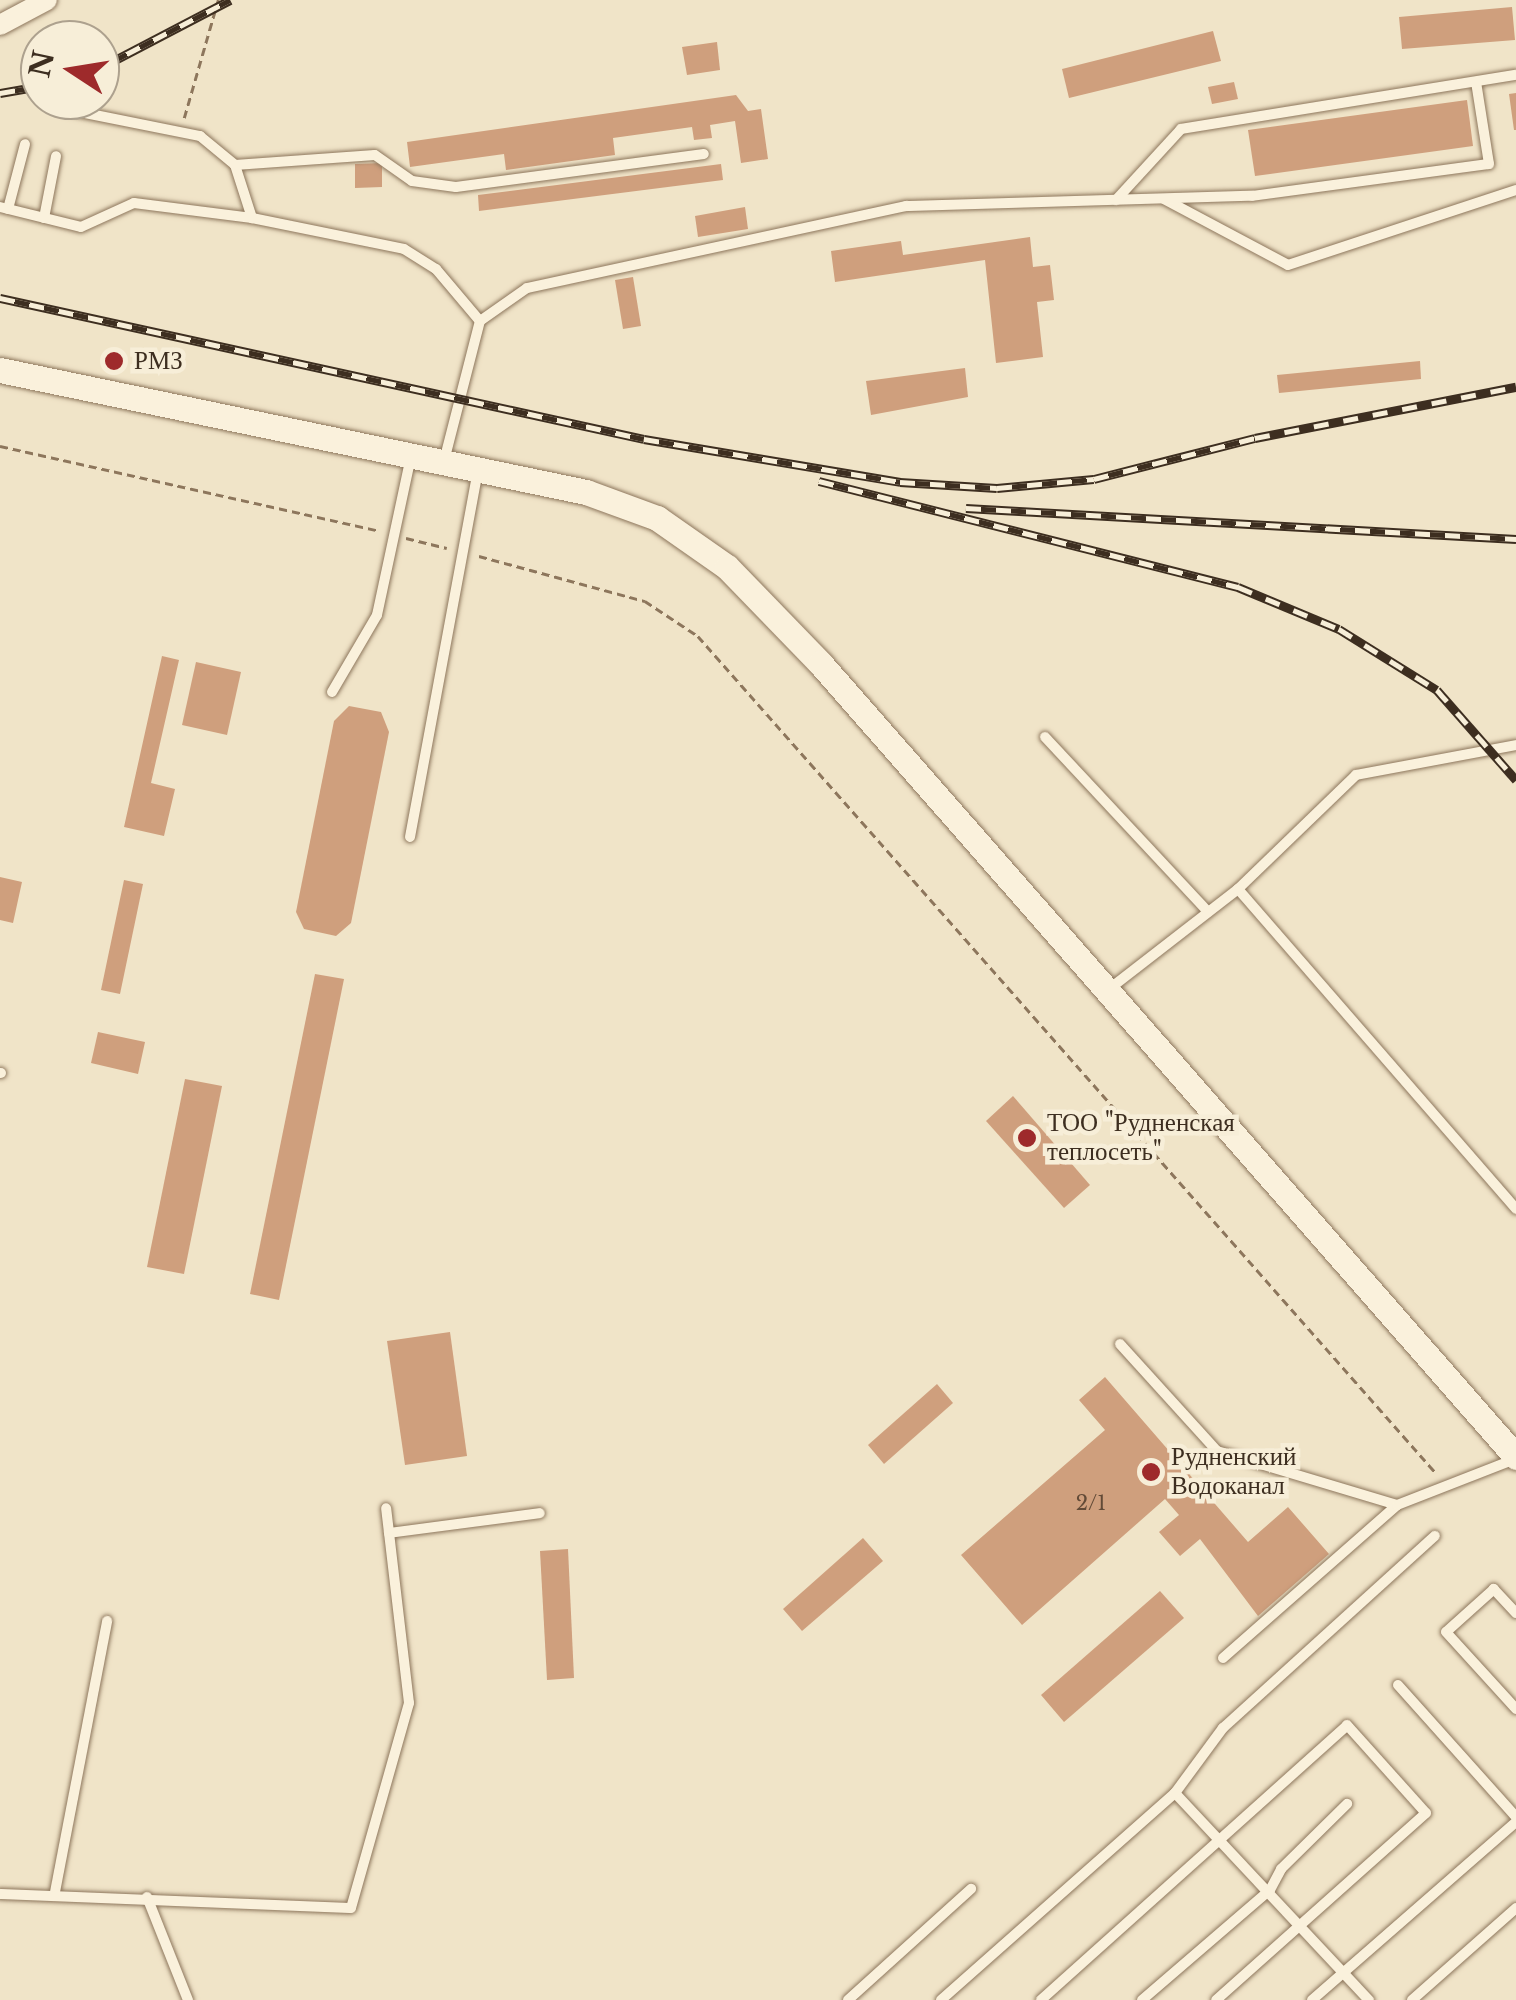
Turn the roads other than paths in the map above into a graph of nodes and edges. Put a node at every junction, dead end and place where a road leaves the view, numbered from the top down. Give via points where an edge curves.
1 (48, 0) edge
2 (0, 25) edge
3 (1516, 76) edge
4 (1476, 82) junction
5 (120, 119) edge
6 (24, 144) dead end
7 (704, 154) dead end
8 (56, 156) dead end
9 (234, 166) junction
10 (1516, 190) edge
11 (1163, 198) junction
12 (1116, 200) junction
13 (4, 208) edge
14 (44, 218) junction
15 (252, 218) junction
16 (480, 321) junction
17 (0, 370) edge
18 (411, 455) junction
19 (444, 462) junction
20 (478, 469) junction
21 (332, 692) dead end
22 (1045, 737) dead end
23 (1516, 745) edge
24 (410, 837) dead end
25 (1238, 889) junction
26 (1208, 912) junction
27 (1107, 990) junction
28 (1516, 1209) edge
29 (1120, 1344) dead end
30 (1516, 1458) edge
31 (1397, 1504) junction
32 (386, 1508) dead end
33 (540, 1513) dead end
34 (389, 1533) junction
35 (1436, 1536) dead end
36 (1516, 1613) edge
37 (108, 1621) dead end
38 (1223, 1658) dead end
39 (1398, 1685) dead end
40 (1516, 1709) edge
41 (1175, 1792) junction
42 (1347, 1804) dead end
43 (1516, 1819) edge
44 (1224, 1840) junction
45 (971, 1889) dead end
46 (1270, 1890) junction
47 (55, 1892) junction
48 (0, 1894) edge
49 (147, 1897) junction
50 (1516, 1908) edge
51 (1301, 1925) junction
52 (1344, 1972) junction
53 (188, 2000) edge
54 (848, 2000) edge
55 (941, 2000) edge
56 (1041, 2000) edge
57 (1142, 2000) edge
58 (1216, 2000) edge
59 (1312, 2000) edge
60 (1369, 2000) edge
61 (1412, 2000) edge

1 - 2 street
3 - 4 lane
4 - 11 lane via 1489,164 1252,196
4 - 12 lane via 1181,129
5 - 9 lane via 180,130 222,149
6 - 13 lane
7 - 9 lane via 456,187 412,180 375,155
8 - 14 lane
9 - 15 lane
10 - 11 lane via 1288,265
11 - 12 lane
12 - 16 lane via 906,206 527,288
13 - 14 lane
14 - 15 lane via 81,227 134,203
15 - 16 lane via 404,250 436,270
16 - 19 lane
17 - 18 street
18 - 19 street
18 - 21 lane via 377,615
19 - 20 street
20 - 24 lane
20 - 27 street via 586,492 657,518 727,568 820,663
22 - 26 lane
23 - 25 lane via 1356,775
25 - 26 lane
25 - 28 lane
26 - 27 lane
27 - 30 street
29 - 31 lane via 1217,1452
30 - 31 lane
31 - 38 lane
32 - 34 lane
33 - 34 lane
34 - 49 lane via 410,1703 351,1908
35 - 41 lane via 1224,1728
36 - 40 lane via 1494,1589 1446,1632
37 - 47 lane
39 - 43 lane
41 - 44 lane
41 - 55 lane
42 - 46 lane via 1281,1869
43 - 52 lane
44 - 46 lane
44 - 51 lane via 1347,1725 1426,1813
44 - 56 lane
45 - 54 lane
46 - 51 lane
46 - 57 lane
47 - 48 lane
47 - 49 lane
49 - 53 lane
50 - 61 lane
51 - 52 lane
51 - 58 lane
52 - 59 lane
52 - 60 lane

